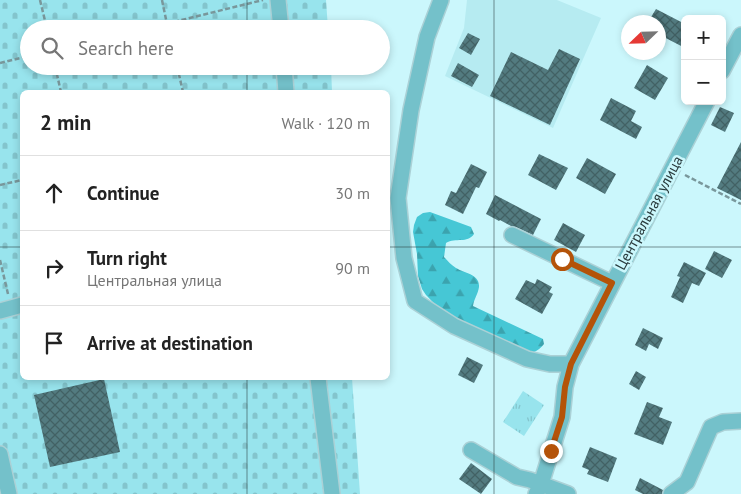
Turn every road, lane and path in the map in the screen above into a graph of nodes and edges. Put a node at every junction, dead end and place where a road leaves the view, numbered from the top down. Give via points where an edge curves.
1 (40, 0) edge
2 (162, 0) edge
3 (263, 0) edge
4 (278, 0) edge
5 (441, 0) edge
6 (45, 20) edge
7 (166, 20) edge
8 (183, 20) edge
9 (280, 20) edge
10 (741, 35) edge
11 (20, 58) edge
12 (0, 63) edge
13 (726, 63) edge
14 (57, 75) edge
15 (179, 75) edge
16 (285, 75) edge
17 (61, 90) edge
18 (183, 90) edge
19 (286, 90) edge
20 (705, 105) edge
21 (672, 168) junction
22 (20, 180) edge
23 (0, 185) edge
24 (741, 204) edge
25 (512, 235) dead end
26 (0, 260) edge
27 (612, 283) junction
28 (11, 308) edge
29 (571, 364) junction
30 (318, 380) edge
31 (741, 421) edge
32 (471, 450) dead end
33 (0, 454) edge
34 (538, 489) edge
35 (10, 494) edge
36 (332, 494) edge
37 (568, 494) edge
38 (671, 494) edge

1 - 6 path
2 - 7 path
3 - 8 path
4 - 9 street
5 - 29 street via 427,37 411,110 398,198 404,258 415,302 454,326 527,360
10 - 13 street
11 - 12 path
14 - 17 path
15 - 18 path
16 - 19 street
20 - 21 street, Центральная улица
21 - 24 path
21 - 27 street, Центральная улица
22 - 23 path
25 - 27 street
26 - 28 path
27 - 29 street, Центральная улица
29 - 34 street, Центральная улица via 562,417
30 - 36 street
31 - 38 street via 723,422 712,427 687,482
32 - 34 street
33 - 35 street
34 - 37 street

